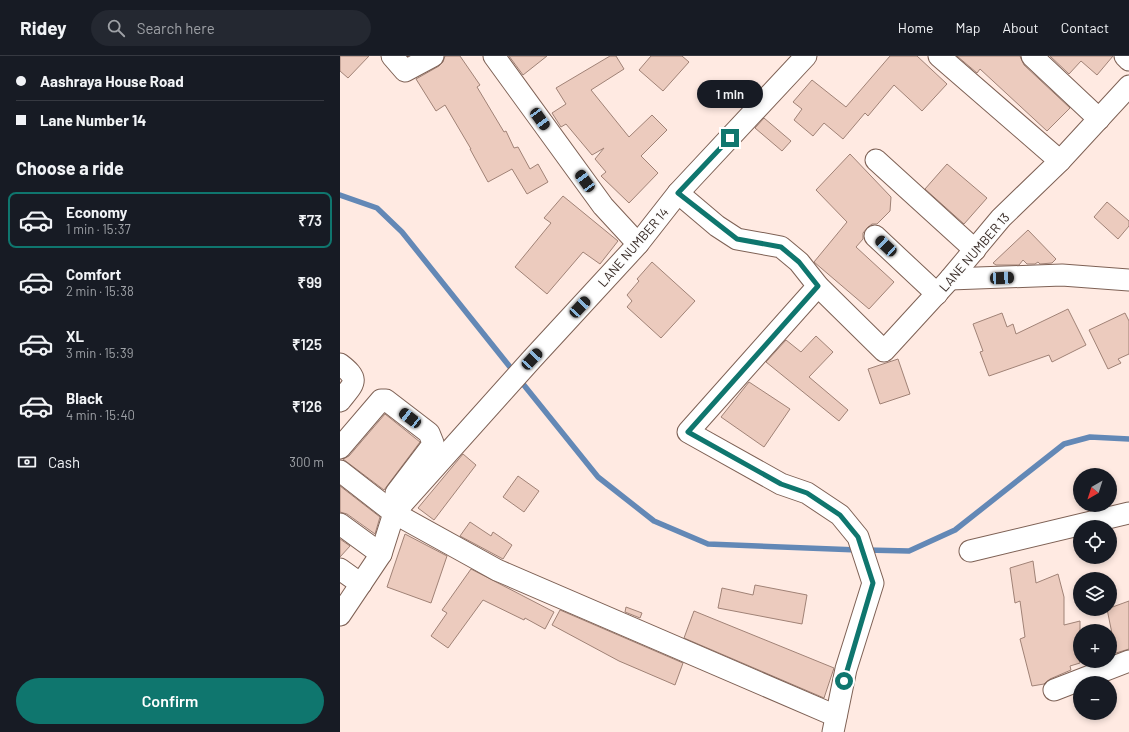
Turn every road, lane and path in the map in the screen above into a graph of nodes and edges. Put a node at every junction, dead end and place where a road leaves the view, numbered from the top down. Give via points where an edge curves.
1 (392, 56) edge
2 (433, 56) edge
3 (494, 56) edge
4 (806, 56) edge
5 (939, 56) edge
6 (1032, 56) edge
7 (1125, 56) edge
8 (1129, 60) edge
9 (1129, 86) edge
10 (1099, 119) junction
11 (876, 160) dead end
12 (1060, 161) junction
13 (678, 193) junction
14 (875, 236) dead end
15 (638, 244) junction
16 (975, 250) junction
17 (1129, 280) edge
18 (818, 286) junction
19 (944, 287) junction
20 (340, 364) edge
21 (340, 401) edge
22 (340, 448) edge
23 (340, 471) edge
24 (390, 510) junction
25 (1129, 513) edge
26 (340, 524) edge
27 (970, 551) dead end
28 (381, 554) junction
29 (340, 569) edge
30 (361, 584) junction
31 (340, 615) edge
32 (1129, 661) edge
33 (1054, 690) dead end
34 (835, 724) edge

1 - 2 street via 405,71
3 - 15 street via 604,206
4 - 13 street, LANE NUMBER 14
5 - 12 street
6 - 10 street
7 - 8 street
9 - 10 street, LANE NUMBER 13
10 - 12 street, LANE NUMBER 13
11 - 16 street
12 - 16 street, LANE NUMBER 13 via 1001,218
13 - 15 street, LANE NUMBER 14
13 - 18 street via 737,239 781,247 799,262
14 - 19 street
15 - 24 street, LANE NUMBER 14
16 - 19 street, LANE NUMBER 13
17 - 19 street via 1062,275
18 - 19 street, LANE NUMBER 13 via 884,351
18 - 34 street via 688,432 781,484 807,493 840,515 858,537 873,583 846,669
20 - 21 street via 354,379 354,383
22 - 24 street via 381,400 386,400 429,433 433,443 431,447
23 - 24 street
24 - 28 street, LANE NUMBER 14
24 - 34 street via 497,570
25 - 27 street
26 - 28 street
28 - 30 street, LANE NUMBER 14
29 - 30 street
30 - 31 street, LANE NUMBER 14
32 - 33 street

